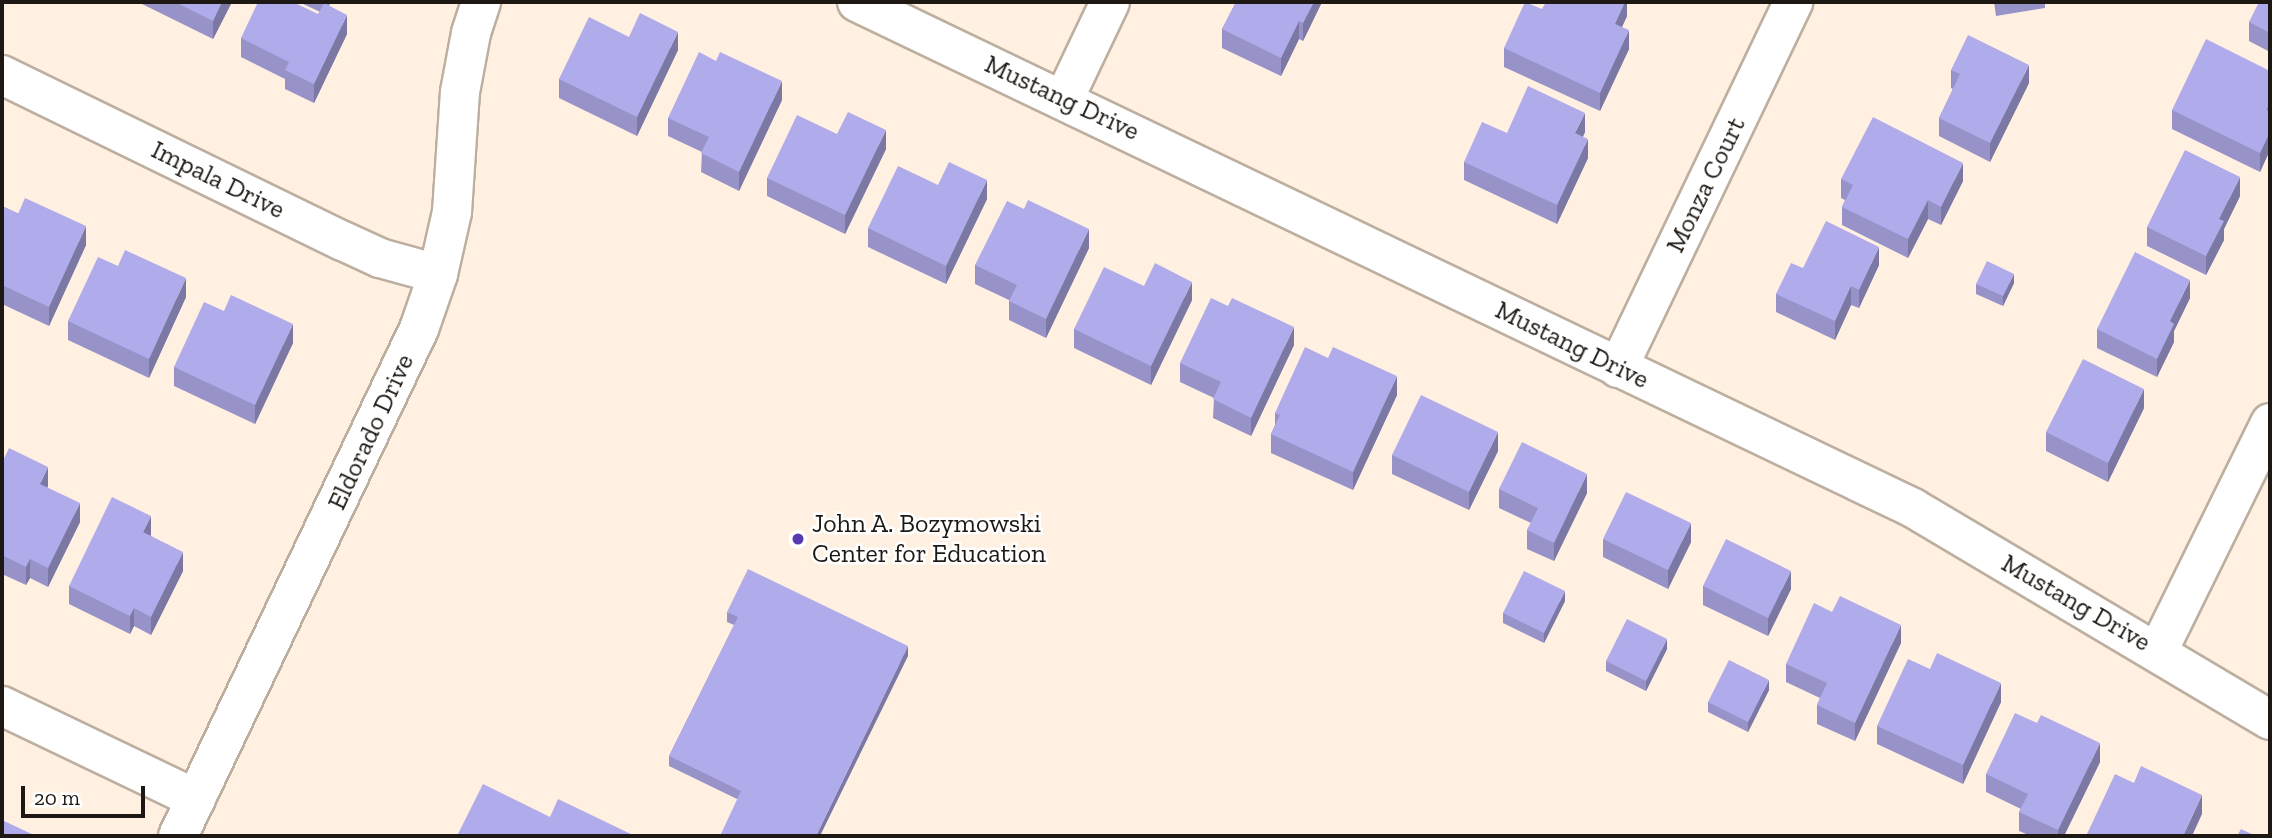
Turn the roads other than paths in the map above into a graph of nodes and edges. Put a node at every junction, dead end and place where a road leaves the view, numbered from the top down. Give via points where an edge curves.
1 (481, 2) edge
2 (857, 2) edge
3 (1110, 2) edge
4 (1793, 2) edge
5 (2, 75) edge
6 (1064, 99) junction
7 (438, 274) junction
8 (1618, 368) junction
9 (2270, 423) edge
10 (2158, 651) junction
11 (2, 706) edge
12 (2270, 720) edge
13 (196, 799) junction
14 (178, 836) edge

1 - 7 street, Eldorado Drive via 460,92 452,212
2 - 6 street, Mustang Drive
3 - 6 street
4 - 8 street, Monza Court
5 - 7 street, Impala Drive via 343,241 393,263
6 - 8 street, Mustang Drive
7 - 13 street, Eldorado Drive via 407,356
8 - 10 street, Mustang Drive via 1913,508
9 - 10 street
10 - 12 street, Mustang Drive
11 - 13 street
13 - 14 street, Eldorado Drive

